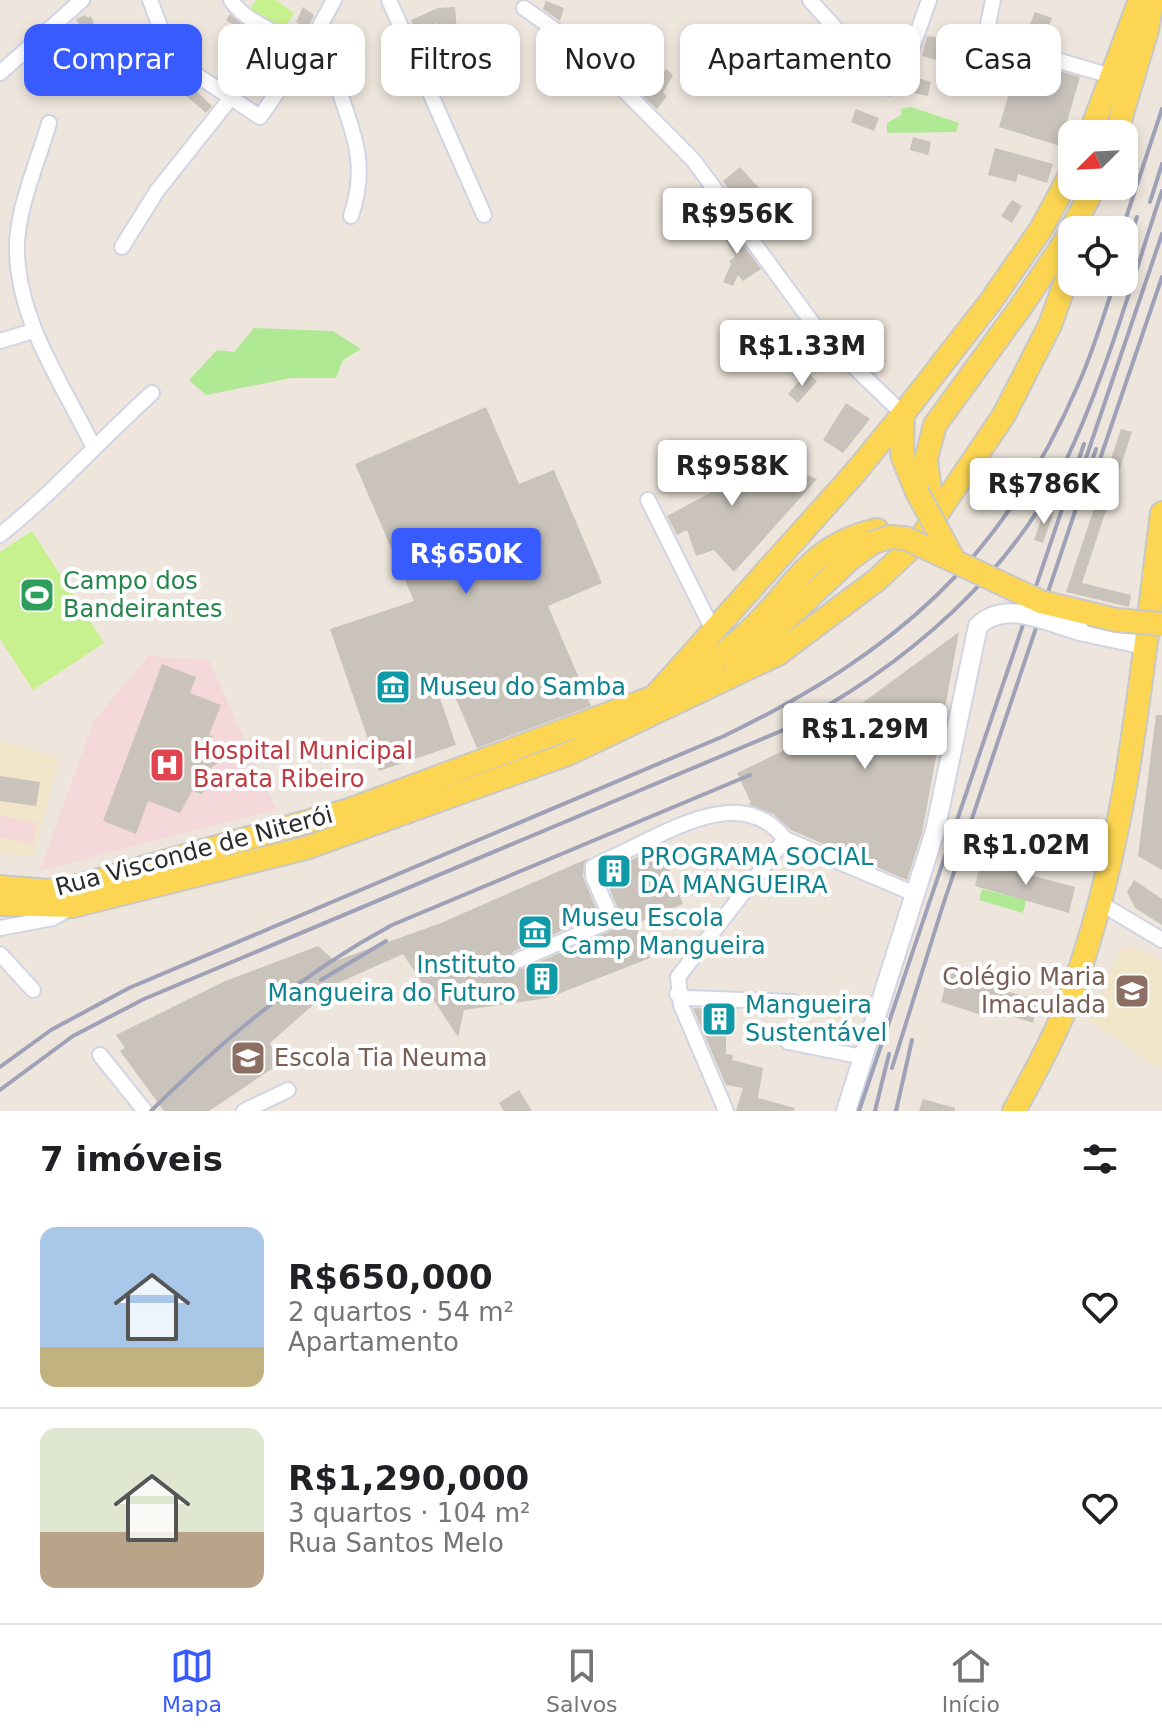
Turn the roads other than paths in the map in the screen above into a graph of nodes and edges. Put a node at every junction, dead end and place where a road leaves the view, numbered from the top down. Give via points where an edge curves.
1 (82, 0) edge
2 (150, 0) edge
3 (231, 0) edge
4 (334, 0) edge
5 (389, 0) edge
6 (810, 0) edge
7 (929, 0) edge
8 (993, 0) edge
9 (1140, 0) edge
10 (1152, 0) edge
11 (524, 8) dead end
12 (264, 24) edge
13 (321, 24) edge
14 (0, 73) edge
15 (1108, 84) junction
16 (274, 96) edge
17 (341, 96) edge
18 (230, 99) junction
19 (1128, 100) junction
20 (1095, 120) edge
21 (1121, 120) edge
22 (49, 123) dead end
23 (1058, 198) edge
24 (1087, 200) edge
25 (484, 215) dead end
26 (351, 216) dead end
27 (122, 247) dead end
28 (1060, 296) edge
29 (33, 331) junction
30 (0, 341) edge
31 (152, 393) dead end
32 (903, 414) junction
33 (93, 446) junction
34 (648, 500) dead end
35 (1162, 513) edge
36 (0, 535) edge
37 (1160, 540) edge
38 (956, 558) junction
39 (1162, 623) edge
40 (713, 630) junction
41 (1145, 645) junction
42 (704, 691) junction
43 (654, 697) junction
44 (333, 814) junction
45 (297, 824) junction
46 (337, 838) junction
47 (785, 839) junction
48 (306, 848) junction
49 (0, 887) edge
50 (915, 894) junction
51 (1100, 903) junction
52 (0, 904) edge
53 (73, 906) junction
54 (0, 928) edge
55 (1162, 940) edge
56 (0, 954) edge
57 (519, 960) dead end
58 (33, 990) dead end
59 (677, 994) junction
60 (794, 1002) dead end
61 (788, 1042) dead end
62 (100, 1055) dead end
63 (863, 1057) junction
64 (288, 1090) dead end
65 (145, 1111) edge
66 (244, 1111) edge
67 (726, 1111) edge
68 (846, 1111) edge
69 (1014, 1111) edge

1 - 14 street
2 - 18 street via 180,64
3 - 12 street via 236,9
4 - 13 street
5 - 25 street
6 - 7 street via 889,88 899,85
8 - 15 street via 983,35 989,41
9 - 15 main road
10 - 19 main road
11 - 32 street via 586,52 694,161 822,336
15 - 19 main road
15 - 20 main road
16 - 18 street via 260,117
17 - 26 street via 361,158 360,188
18 - 27 street via 157,191
19 - 21 main road
22 - 29 street via 17,253
23 - 32 main road, Rua Visconde de Niterói via 991,301
24 - 38 main road via 1029,295 935,425 926,459 936,513
28 - 42 main road, Rua Visconde de Niterói via 1004,415 920,539 810,633
29 - 30 street
29 - 33 street
31 - 33 street
32 - 38 main road, bridge via 902,455
32 - 40 main road, Rua Visconde de Niterói
33 - 36 street
34 - 40 street
35 - 37 main road
37 - 41 main road
38 - 39 main road, bridge via 1063,604
38 - 42 main road, bridge via 905,538 872,543 756,651
38 - 43 main road, bridge via 935,540 912,531 893,528 853,535 817,555 744,636
40 - 43 main road, Rua Visconde de Niterói
41 - 50 main road, bridge via 1008,611 978,626 935,831
41 - 51 main road via 1126,787
42 - 46 main road, Rua Visconde de Niterói via 568,754
43 - 44 main road, Rua Visconde de Niterói
44 - 45 main road, Rua Visconde de Niterói
44 - 46 main road
45 - 48 main road
45 - 49 main road, Rua Visconde de Niterói via 71,888
46 - 48 main road, Rua Visconde de Niterói
47 - 50 street
47 - 57 street via 768,822 721,811 604,861 593,867 593,876 612,920
47 - 59 street via 683,968
48 - 53 main road, Rua Visconde de Niterói
50 - 63 main road
51 - 55 street
51 - 69 main road via 1070,998
52 - 53 main road, Rua Visconde de Niterói
53 - 54 street via 53,918
56 - 58 street
59 - 60 street
59 - 67 street
61 - 63 street
62 - 65 street
63 - 68 main road
64 - 66 street

